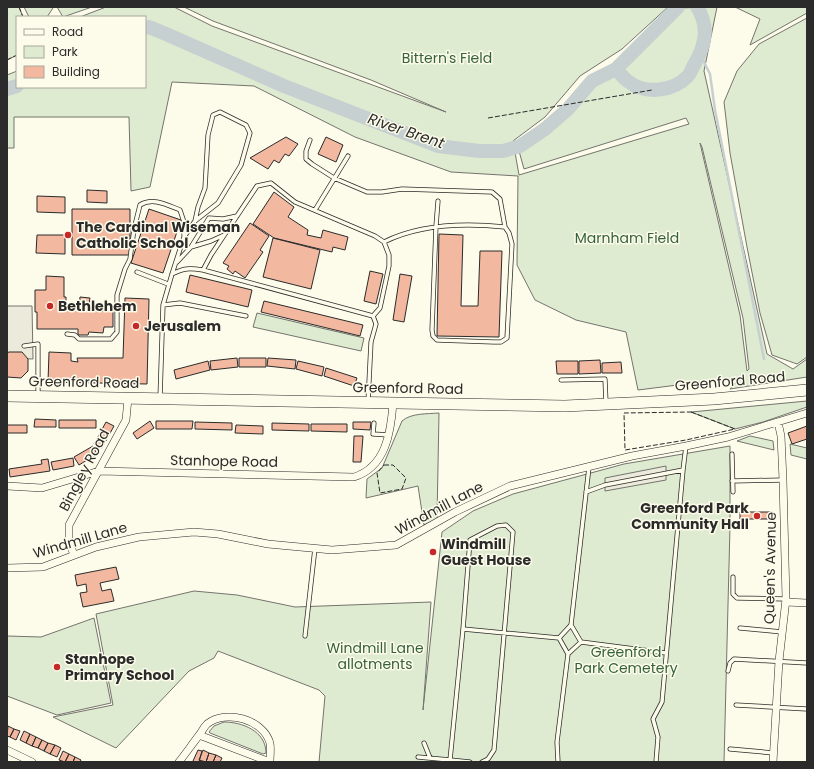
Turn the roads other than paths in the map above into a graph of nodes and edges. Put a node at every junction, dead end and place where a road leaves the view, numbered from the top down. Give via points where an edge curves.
1 (310, 140) dead end
2 (348, 156) dead end
3 (334, 178) junction
4 (438, 201) dead end
5 (315, 210) junction
6 (237, 216) junction
7 (195, 221) junction
8 (436, 226) junction
9 (505, 227) junction
10 (224, 234) junction
11 (184, 237) junction
12 (384, 242) junction
13 (191, 247) junction
14 (176, 262) junction
15 (203, 270) junction
16 (137, 272) dead end
17 (172, 274) junction
18 (168, 284) junction
19 (162, 306) junction
20 (246, 316) dead end
21 (373, 316) junction
22 (67, 334) dead end
23 (24, 346) dead end
24 (561, 380) dead end
25 (807, 390) edge
26 (7, 396) edge
27 (38, 396) junction
28 (128, 398) junction
29 (160, 399) junction
30 (368, 403) junction
31 (393, 404) junction
32 (606, 404) junction
33 (807, 413) edge
34 (778, 422) junction
35 (374, 423) dead end
36 (390, 435) junction
37 (686, 446) junction
38 (732, 454) dead end
39 (589, 467) junction
40 (683, 470) junction
41 (99, 471) junction
42 (783, 480) junction
43 (732, 481) junction
44 (7, 486) edge
45 (586, 492) junction
46 (733, 492) dead end
47 (315, 548) junction
48 (74, 555) junction
49 (7, 568) edge
50 (733, 577) dead end
51 (786, 600) junction
52 (807, 603) edge
53 (571, 625) junction
54 (740, 628) dead end
55 (463, 629) junction
56 (782, 632) junction
57 (504, 633) junction
58 (305, 636) dead end
59 (559, 638) junction
60 (581, 642) junction
61 (666, 652) junction
62 (568, 654) junction
63 (780, 661) junction
64 (807, 663) edge
65 (728, 671) dead end
66 (736, 705) dead end
67 (777, 707) junction
68 (807, 709) edge
69 (199, 735) junction
70 (424, 743) dead end
71 (730, 749) dead end
72 (7, 750) edge
73 (774, 753) junction
74 (418, 757) dead end
75 (430, 758) junction
76 (450, 760) junction
77 (32, 762) edge
78 (179, 762) edge
79 (270, 762) edge
80 (470, 762) edge
81 (482, 762) edge
82 (558, 762) edge
83 (656, 762) edge
84 (773, 762) edge

1 - 3 lane via 306,159
2 - 3 lane
3 - 5 lane
3 - 9 lane via 367,192 402,189 492,192 500,199
4 - 8 lane
5 - 6 lane via 296,202 271,183 257,186
5 - 12 lane
6 - 10 lane
6 - 13 lane via 223,220 209,218
7 - 7 lane via 205,188 208,135 213,115 220,112 246,125 250,133 241,165 218,203
7 - 11 lane
8 - 9 lane
8 - 9 lane via 433,336 436,340 494,342 501,342 507,338 512,244
8 - 12 lane via 395,236
10 - 13 lane
10 - 15 lane
11 - 14 lane
11 - 22 lane via 184,222 180,210 160,202 148,201 140,205 130,259 117,296 117,332 111,339 78,339 75,335
12 - 21 lane via 389,255 389,266 380,308
13 - 14 lane
14 - 17 lane
15 - 17 lane via 181,269
15 - 21 lane
16 - 18 lane
17 - 18 lane
18 - 19 lane
19 - 20 lane via 180,303
19 - 29 lane
21 - 30 lane via 376,324 371,342
23 - 27 lane via 38,344
24 - 32 lane via 605,379
25 - 32 main road, Greenford Road via 714,399
26 - 27 main road, Greenford Road
27 - 28 main road, Greenford Road
28 - 29 main road, Greenford Road
28 - 41 street, Bingley Road via 126,420
29 - 30 main road, Greenford Road
30 - 31 main road, Greenford Road
31 - 32 main road, Greenford Road
31 - 36 street, Stanhope Road
33 - 34 street, Windmill Lane
34 - 37 street, Windmill Lane
34 - 42 street, Queen's Avenue
35 - 36 lane via 374,434
36 - 41 street, Stanhope Road via 379,459 371,469 354,477
37 - 39 street, Windmill Lane
37 - 40 lane
38 - 43 lane
39 - 45 lane
39 - 47 street, Windmill Lane via 510,486 455,512 396,545 332,550
40 - 45 lane via 605,485
40 - 61 lane
41 - 44 street, Stanhope Road via 42,488
41 - 48 street, Bingley Road via 69,525 69,541
42 - 43 lane
42 - 51 street, Queen's Avenue
43 - 46 lane
45 - 53 lane
47 - 48 street, Windmill Lane via 268,544 194,532 139,537
47 - 58 lane
48 - 49 street, Windmill Lane via 43,567
50 - 51 lane via 733,594 738,598
51 - 52 street
51 - 56 street, Queen's Avenue
53 - 59 lane
53 - 60 lane
54 - 56 lane
55 - 57 lane
55 - 57 lane via 470,540 497,526 506,525 513,532
55 - 76 lane
56 - 63 street, Queen's Avenue
57 - 59 lane
57 - 81 lane via 494,750 488,759
59 - 62 lane
60 - 61 lane
60 - 62 lane
61 - 83 lane via 662,702 653,719 658,737
62 - 82 lane via 557,742
63 - 64 lane
63 - 65 lane via 734,659
63 - 67 street, Queen's Avenue
66 - 67 lane
67 - 68 lane
67 - 73 street, Queen's Avenue
69 - 78 street
69 - 79 street
69 - 79 street via 207,724 215,720 235,717 248,720 257,726 270,742
70 - 75 lane
71 - 73 lane
72 - 77 street
73 - 84 street, Queen's Avenue
74 - 75 lane
75 - 76 lane
76 - 80 lane

